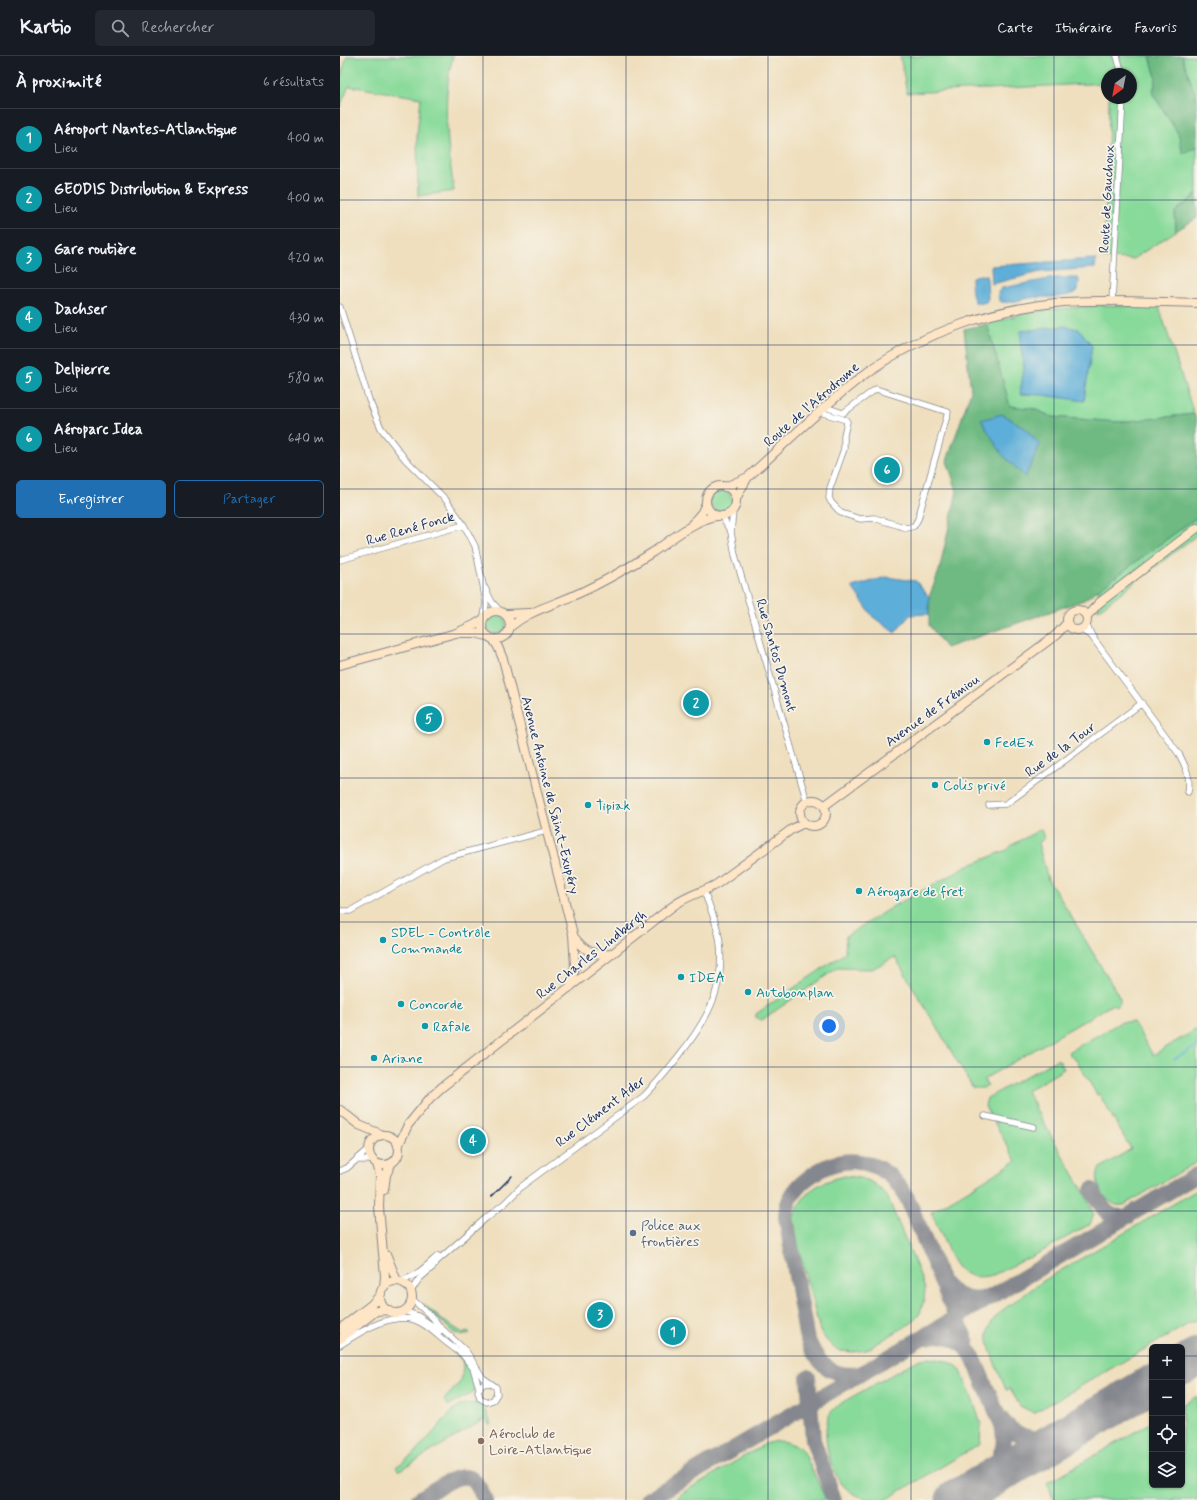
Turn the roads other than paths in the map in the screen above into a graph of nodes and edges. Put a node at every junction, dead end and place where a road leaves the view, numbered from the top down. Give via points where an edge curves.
1 (1117, 56) edge
2 (1120, 68) edge
3 (1123, 104) edge
4 (1112, 302) junction
5 (1197, 303) edge
6 (340, 307) edge
7 (822, 410) junction
8 (748, 477) junction
9 (725, 487) junction
10 (736, 499) junction
11 (706, 503) junction
12 (733, 511) junction
13 (720, 516) junction
14 (464, 525) junction
15 (690, 526) junction
16 (1197, 528) edge
17 (731, 532) junction
18 (340, 560) edge
19 (484, 585) junction
20 (532, 612) junction
21 (503, 613) junction
22 (1085, 614) junction
23 (483, 618) junction
24 (1069, 626) junction
25 (510, 627) junction
26 (1083, 627) junction
27 (456, 633) junction
28 (506, 635) junction
29 (490, 637) junction
30 (503, 660) junction
31 (340, 665) edge
32 (1142, 703) junction
33 (1188, 792) dead end
34 (807, 802) junction
35 (989, 805) dead end
36 (824, 806) junction
37 (804, 823) junction
38 (546, 831) junction
39 (704, 891) junction
40 (340, 911) edge
41 (573, 936) junction
42 (591, 953) junction
43 (612, 954) junction
44 (576, 958) junction
45 (592, 969) junction
46 (570, 986) junction
47 (340, 1110) edge
48 (985, 1116) dead end
49 (359, 1125) junction
50 (408, 1125) junction
51 (1034, 1127) dead end
52 (387, 1136) junction
53 (370, 1146) junction
54 (398, 1146) junction
55 (356, 1160) junction
56 (375, 1162) junction
57 (391, 1164) junction
58 (340, 1171) edge
59 (522, 1186) junction
60 (381, 1218) junction
61 (382, 1235) junction
62 (399, 1281) junction
63 (382, 1290) junction
64 (412, 1295) junction
65 (388, 1310) junction
66 (404, 1311) junction
67 (340, 1329) edge
68 (340, 1339) edge
69 (340, 1345) edge
70 (462, 1354) junction
71 (489, 1383) junction
72 (479, 1388) junction

1 - 2 street
3 - 4 street, Route de Gauchoux
4 - 5 street, Route de l'Aérodrome
4 - 7 street, Route de l'Aérodrome via 1065,302 1015,310 984,317 947,330 909,347 871,370
6 - 14 street via 381,428 405,459 446,500
7 - 7 street via 843,413 876,389 948,412 918,520 914,526 907,528 874,518 860,519 837,510 830,500 829,492 844,449 847,422
7 - 8 street, Route de l'Aérodrome
8 - 9 street, Route de l'Aérodrome
8 - 10 street, Route de l'Aérodrome
9 - 10 street via 732,491
9 - 11 street via 713,488 707,496
10 - 12 street
11 - 13 street via 712,514
11 - 15 street
12 - 13 street
12 - 17 street
13 - 15 street via 712,516
13 - 17 street, Rue Santos Dumont
14 - 18 street, Rue René Fonck
14 - 19 street via 475,546
15 - 20 street via 645,557 611,576 561,601
16 - 22 street
17 - 34 street, Rue Santos Dumont via 735,555
19 - 21 street via 492,602
19 - 23 street via 486,604
20 - 21 street
20 - 25 street
21 - 23 street via 493,610
21 - 25 street via 510,622
22 - 24 street via 1077,609 1070,612 1067,616
22 - 26 street
23 - 27 street via 474,626
23 - 29 street via 482,630
24 - 26 street
24 - 36 street, Avenue de Frémiou
25 - 28 street
26 - 32 street
27 - 29 street via 475,633
27 - 31 street
28 - 29 street via 497,639
28 - 30 street, Avenue Antoine de Saint-Exupéry
29 - 30 street, Avenue Antoine de Saint-Exupéry
30 - 38 street, Avenue Antoine de Saint-Exupéry
32 - 33 street via 1187,767 1190,784
32 - 35 street, Rue de la Tour via 1006,804
34 - 36 street via 818,801
34 - 37 street via 800,812
36 - 37 street via 826,818 820,825 812,827
37 - 39 street, Rue Charles Lindbergh
38 - 40 street via 444,858 350,911
38 - 41 street, Avenue Antoine de Saint-Exupéry
39 - 43 street, Rue Charles Lindbergh via 683,899
39 - 59 street, Rue Clément Ader via 717,928 720,964 714,998 701,1026 644,1096
41 - 42 street
41 - 44 street, Avenue Antoine de Saint-Exupéry
42 - 43 street
42 - 45 street via 594,959
43 - 45 street, Rue Charles Lindbergh
44 - 45 street via 582,966
44 - 46 street, Avenue Antoine de Saint-Exupéry
45 - 46 street, Rue Charles Lindbergh
46 - 50 street, Rue Charles Lindbergh via 442,1087
47 - 49 street
48 - 51 street
49 - 52 street
49 - 53 street
50 - 52 street, Rue Charles Lindbergh
50 - 54 street, Rue Charles Lindbergh
52 - 53 street via 376,1137
52 - 54 street
53 - 55 street
53 - 56 street
54 - 57 street via 398,1156
55 - 56 street
55 - 58 street
56 - 57 street via 384,1166
56 - 60 street via 380,1175
57 - 60 street via 386,1175
59 - 62 street, Rue Clément Ader via 419,1272
59 - 64 street, Rue Clément Ader via 436,1262 419,1279
60 - 61 street
61 - 62 street via 390,1264
61 - 63 street via 385,1276
62 - 63 street via 390,1282
62 - 64 street via 406,1284
63 - 65 street via 383,1305
63 - 67 street via 371,1305
64 - 66 street via 409,1307
64 - 71 street via 439,1326 466,1351
65 - 66 street
65 - 68 street via 376,1311
66 - 70 street via 413,1313 429,1323
69 - 70 street via 366,1329 390,1320 406,1318 423,1323
70 - 72 street via 473,1368
71 - 72 street
71 - 72 street via 497,1391 496,1398 492,1401 482,1400 478,1395

